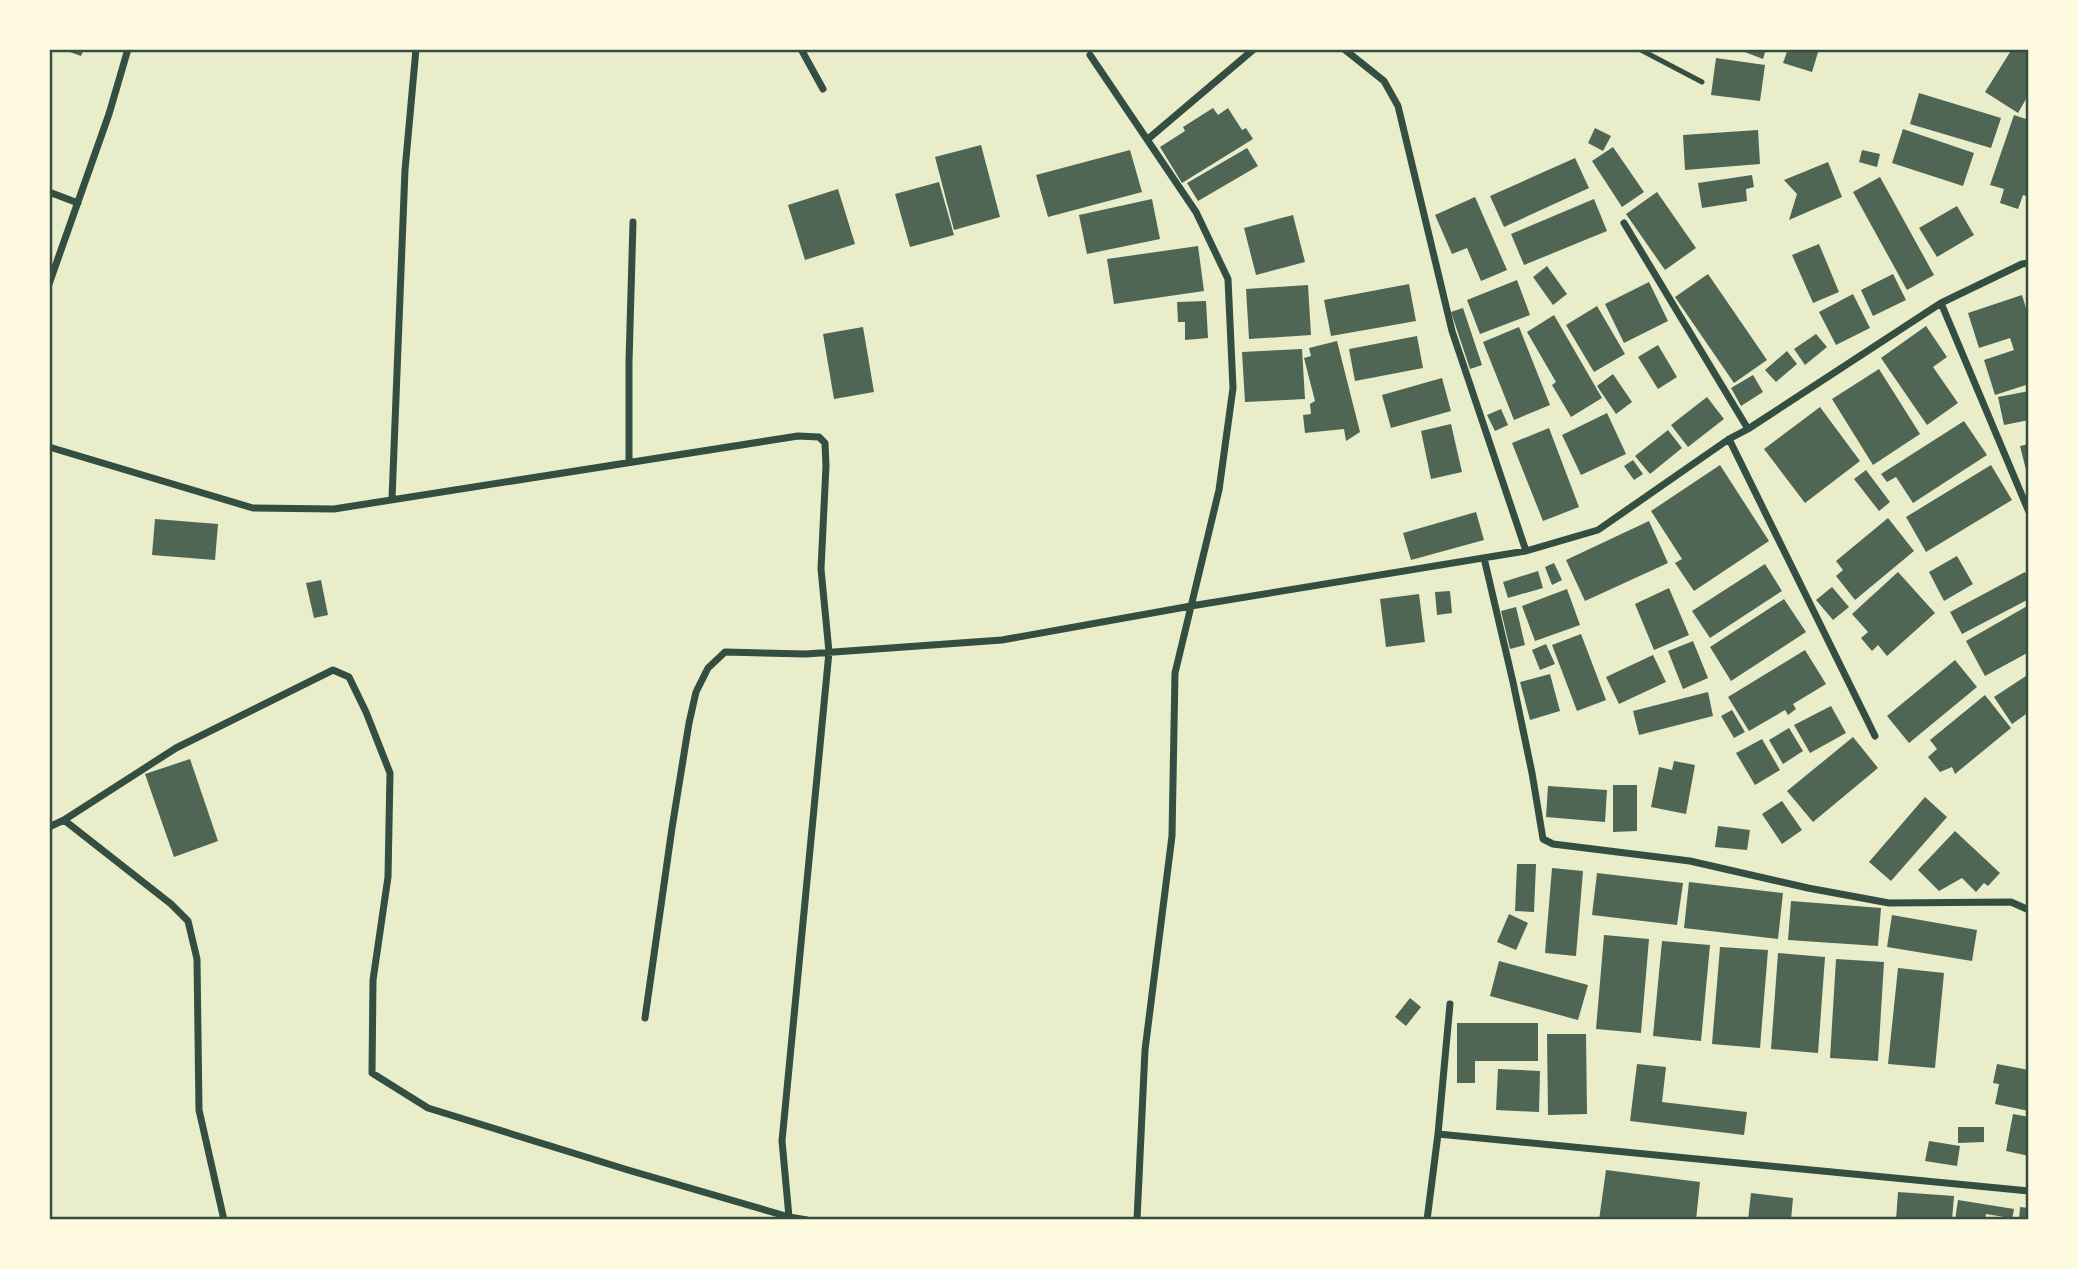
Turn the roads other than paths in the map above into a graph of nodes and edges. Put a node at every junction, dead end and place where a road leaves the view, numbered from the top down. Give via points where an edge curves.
1 (128, 49) edge
2 (416, 49) edge
3 (801, 49) edge
4 (1254, 49) edge
5 (1344, 49) edge
6 (1639, 49) edge
7 (1090, 55) dead end
8 (1702, 82) dead end
9 (822, 89) dead end
10 (1148, 139) junction
11 (49, 192) edge
12 (78, 203) junction
13 (633, 222) dead end
14 (1624, 223) dead end
15 (2029, 263) edge
16 (49, 284) edge
17 (1941, 303) junction
18 (1748, 429) junction
19 (1729, 439) junction
20 (49, 447) edge
21 (629, 462) junction
22 (392, 499) junction
23 (2029, 513) edge
24 (1526, 551) junction
25 (1484, 558) junction
26 (1191, 606) junction
27 (829, 652) junction
28 (1875, 736) dead end
29 (64, 820) junction
30 (49, 827) edge
31 (2029, 911) edge
32 (1451, 1004) dead end
33 (645, 1018) dead end
34 (1438, 1134) junction
35 (2029, 1191) edge
36 (789, 1217) junction
37 (224, 1220) edge
38 (807, 1220) edge
39 (1137, 1220) edge
40 (1427, 1220) edge

1 - 12 street
2 - 22 street via 405,170
3 - 9 street
4 - 10 street
5 - 24 street via 1384,81 1398,106 1452,331
6 - 8 lane
7 - 10 street
10 - 26 street via 1196,212 1227,279 1233,388 1219,490
11 - 12 street
12 - 16 street
13 - 21 street
14 - 18 street
15 - 17 street
17 - 18 street
17 - 23 street
18 - 19 street
19 - 24 street via 1598,530
19 - 28 street
20 - 22 street via 253,508 334,509
21 - 22 street
21 - 27 street via 798,436 819,437 825,443 821,569
24 - 25 street
25 - 26 street
25 - 31 street via 1543,839 1690,861 1889,903 2011,902
26 - 27 street via 1002,640
26 - 39 street via 1175,674 1172,836 1144,1050
27 - 33 street via 725,652 708,668 696,692 689,723
27 - 36 street via 782,1141
29 - 30 street
29 - 36 street via 176,748 333,670 349,677 390,773 388,877 373,981 372,1073 428,1108
29 - 37 street via 188,921 197,959 199,1110
32 - 34 street
34 - 35 street
34 - 40 street
36 - 38 street

